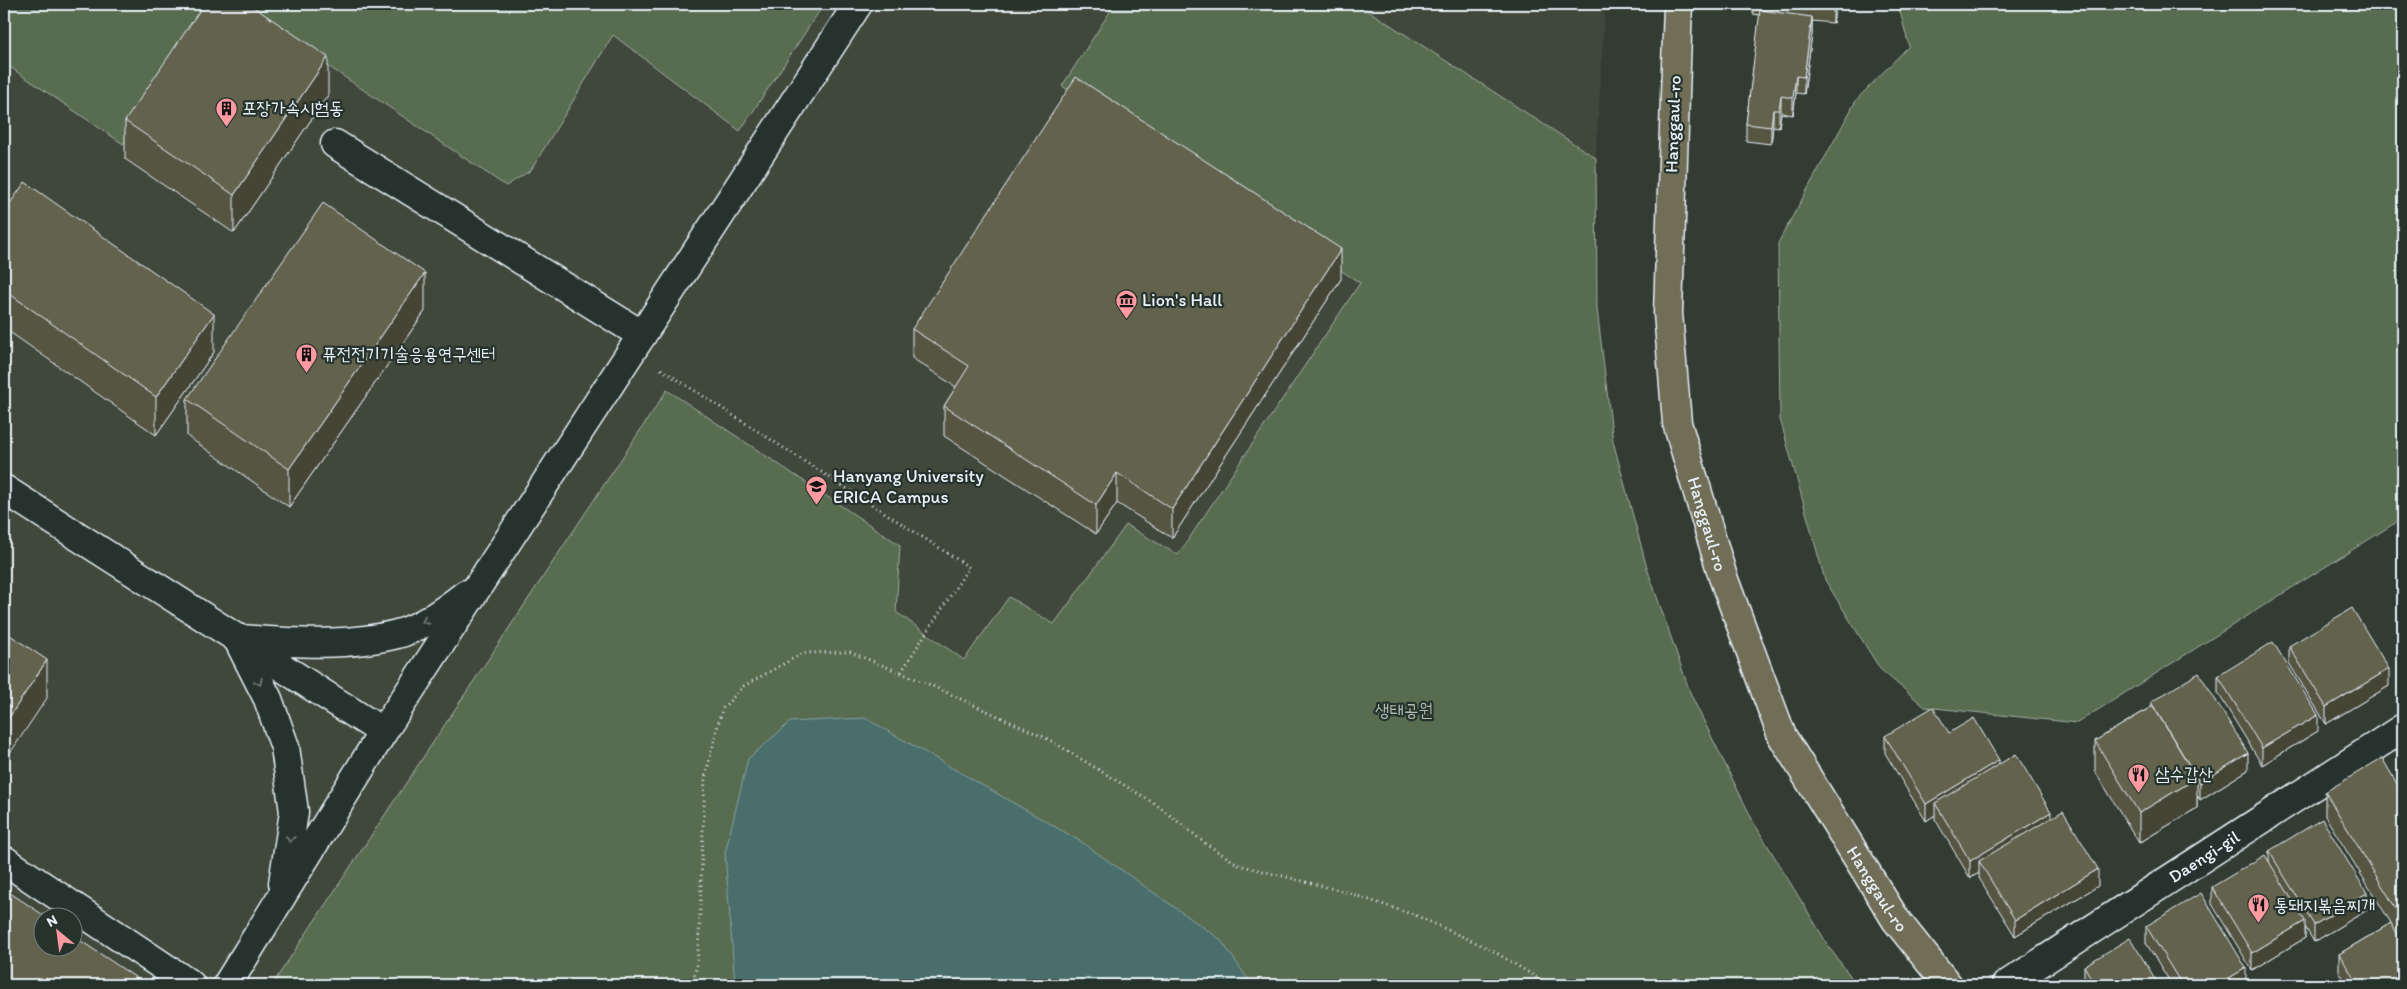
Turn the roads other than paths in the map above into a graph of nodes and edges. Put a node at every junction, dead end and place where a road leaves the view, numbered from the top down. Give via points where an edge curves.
1 (858, 4) edge
2 (1678, 4) edge
3 (335, 144) dead end
4 (637, 343) junction
5 (4, 489) edge
6 (480, 584) junction
7 (237, 638) junction
8 (2403, 728) edge
9 (383, 732) junction
10 (4, 860) edge
11 (281, 897) junction
12 (191, 985) edge
13 (227, 985) edge
14 (1948, 985) edge
15 (2006, 985) edge

1 - 4 street
2 - 14 main road, Hanggaul-ro via 1668,313 1677,423 1722,577 1782,736 1896,920
3 - 4 street
4 - 6 street
5 - 7 street
6 -> 7 street via 443,612 402,633 319,642
6 - 9 street
7 - 9 street
7 -> 11 street via 268,699 285,747 294,812
8 - 15 street, Daengi-gil
9 - 11 street
10 - 12 street
11 - 13 street

